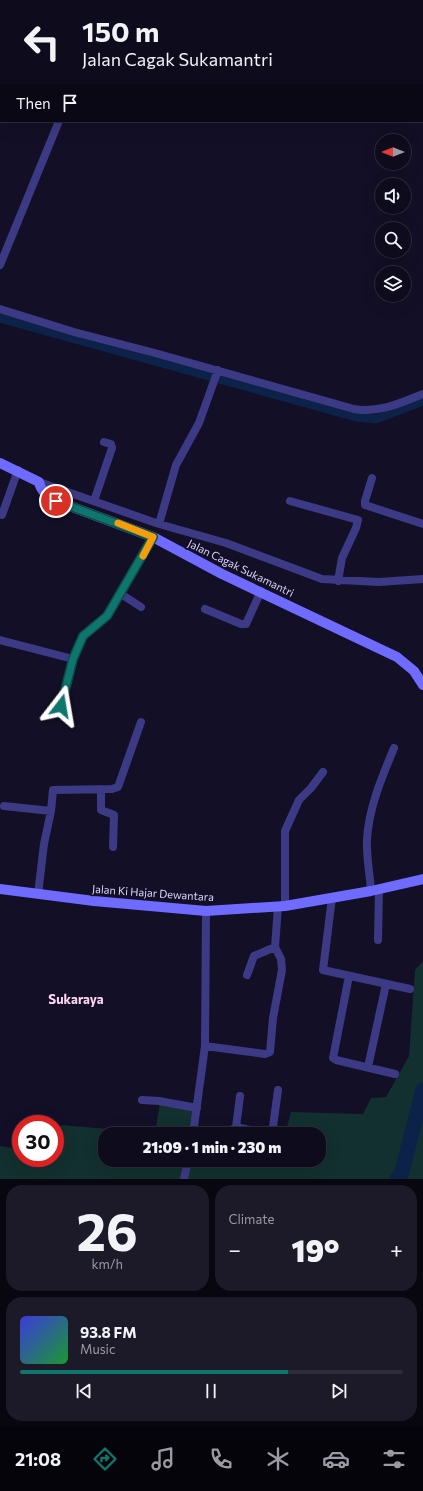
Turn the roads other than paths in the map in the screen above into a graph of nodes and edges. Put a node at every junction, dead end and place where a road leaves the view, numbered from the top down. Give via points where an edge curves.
1 (59, 122) edge
2 (0, 266) edge
3 (0, 309) edge
4 (216, 375) junction
5 (423, 394) edge
6 (104, 442) dead end
7 (0, 463) edge
8 (18, 470) junction
9 (372, 478) dead end
10 (39, 482) junction
11 (94, 501) junction
12 (290, 501) dead end
13 (2, 515) dead end
14 (159, 524) junction
15 (423, 524) edge
16 (153, 537) junction
17 (423, 579) edge
18 (338, 581) junction
19 (261, 591) junction
20 (121, 594) junction
21 (141, 607) dead end
22 (205, 609) dead end
23 (0, 640) edge
24 (73, 659) junction
25 (422, 679) edge
26 (61, 706) dead end
27 (141, 722) dead end
28 (394, 748) dead end
29 (323, 772) dead end
30 (101, 790) junction
31 (4, 806) dead end
32 (51, 810) junction
33 (113, 847) dead end
34 (423, 879) edge
35 (0, 889) edge
36 (375, 890) junction
37 (38, 894) junction
38 (332, 898) junction
39 (282, 906) junction
40 (206, 912) junction
41 (378, 940) dead end
42 (274, 947) junction
43 (247, 975) dead end
44 (349, 976) junction
45 (386, 984) junction
46 (410, 989) dead end
47 (205, 1046) junction
48 (368, 1067) junction
49 (395, 1074) dead end
50 (278, 1090) dead end
51 (240, 1096) dead end
52 (142, 1100) dead end
53 (198, 1108) junction
54 (194, 1127) edge
55 (236, 1127) edge
56 (273, 1127) edge
57 (187, 1167) edge
58 (184, 1179) edge

1 - 2 street
3 - 4 street
4 - 5 street via 367,411 391,407
4 - 14 street via 199,423 176,465
6 - 11 street via 111,444 112,448
7 - 8 street, Jalan Cagak Sukamantri
8 - 10 street, Jalan Cagak Sukamantri
8 - 13 street
9 - 15 street via 365,505
10 - 11 street
10 - 16 street, Jalan Cagak Sukamantri via 44,493 56,501
11 - 14 street
12 - 18 street via 358,520 342,558
14 - 18 street via 226,543 313,577
16 - 19 street, Jalan Cagak Sukamantri via 222,574
16 - 20 street
17 - 18 street
19 - 22 street via 246,624
19 - 25 street, Jalan Cagak Sukamantri via 397,657
20 - 21 street
20 - 24 street via 107,616 83,636
23 - 24 street
24 - 26 street
27 - 30 street via 118,786
28 - 36 street via 376,793 368,828 367,841
29 - 39 street via 299,800 285,830
30 - 32 street via 53,790
30 - 33 street via 101,810 114,815
31 - 32 street
32 - 37 street
34 - 36 street, Jalan Ki Hajar Dewantara
35 - 37 street, Jalan Ki Hajar Dewantara
36 - 38 street, Jalan Ki Hajar Dewantara
36 - 41 street
37 - 40 street, Jalan Ki Hajar Dewantara
38 - 39 street, Jalan Ki Hajar Dewantara
38 - 44 street via 322,966 326,971
39 - 40 street, Jalan Ki Hajar Dewantara
39 - 42 street
40 - 47 street
42 - 43 street via 254,956
42 - 47 street via 281,959 282,970 270,1052 265,1054
44 - 45 street
44 - 48 street via 333,1058
45 - 46 street
45 - 48 street
47 - 53 street
48 - 49 street
50 - 56 street
51 - 55 street
52 - 53 street
53 - 54 street
57 - 58 street

